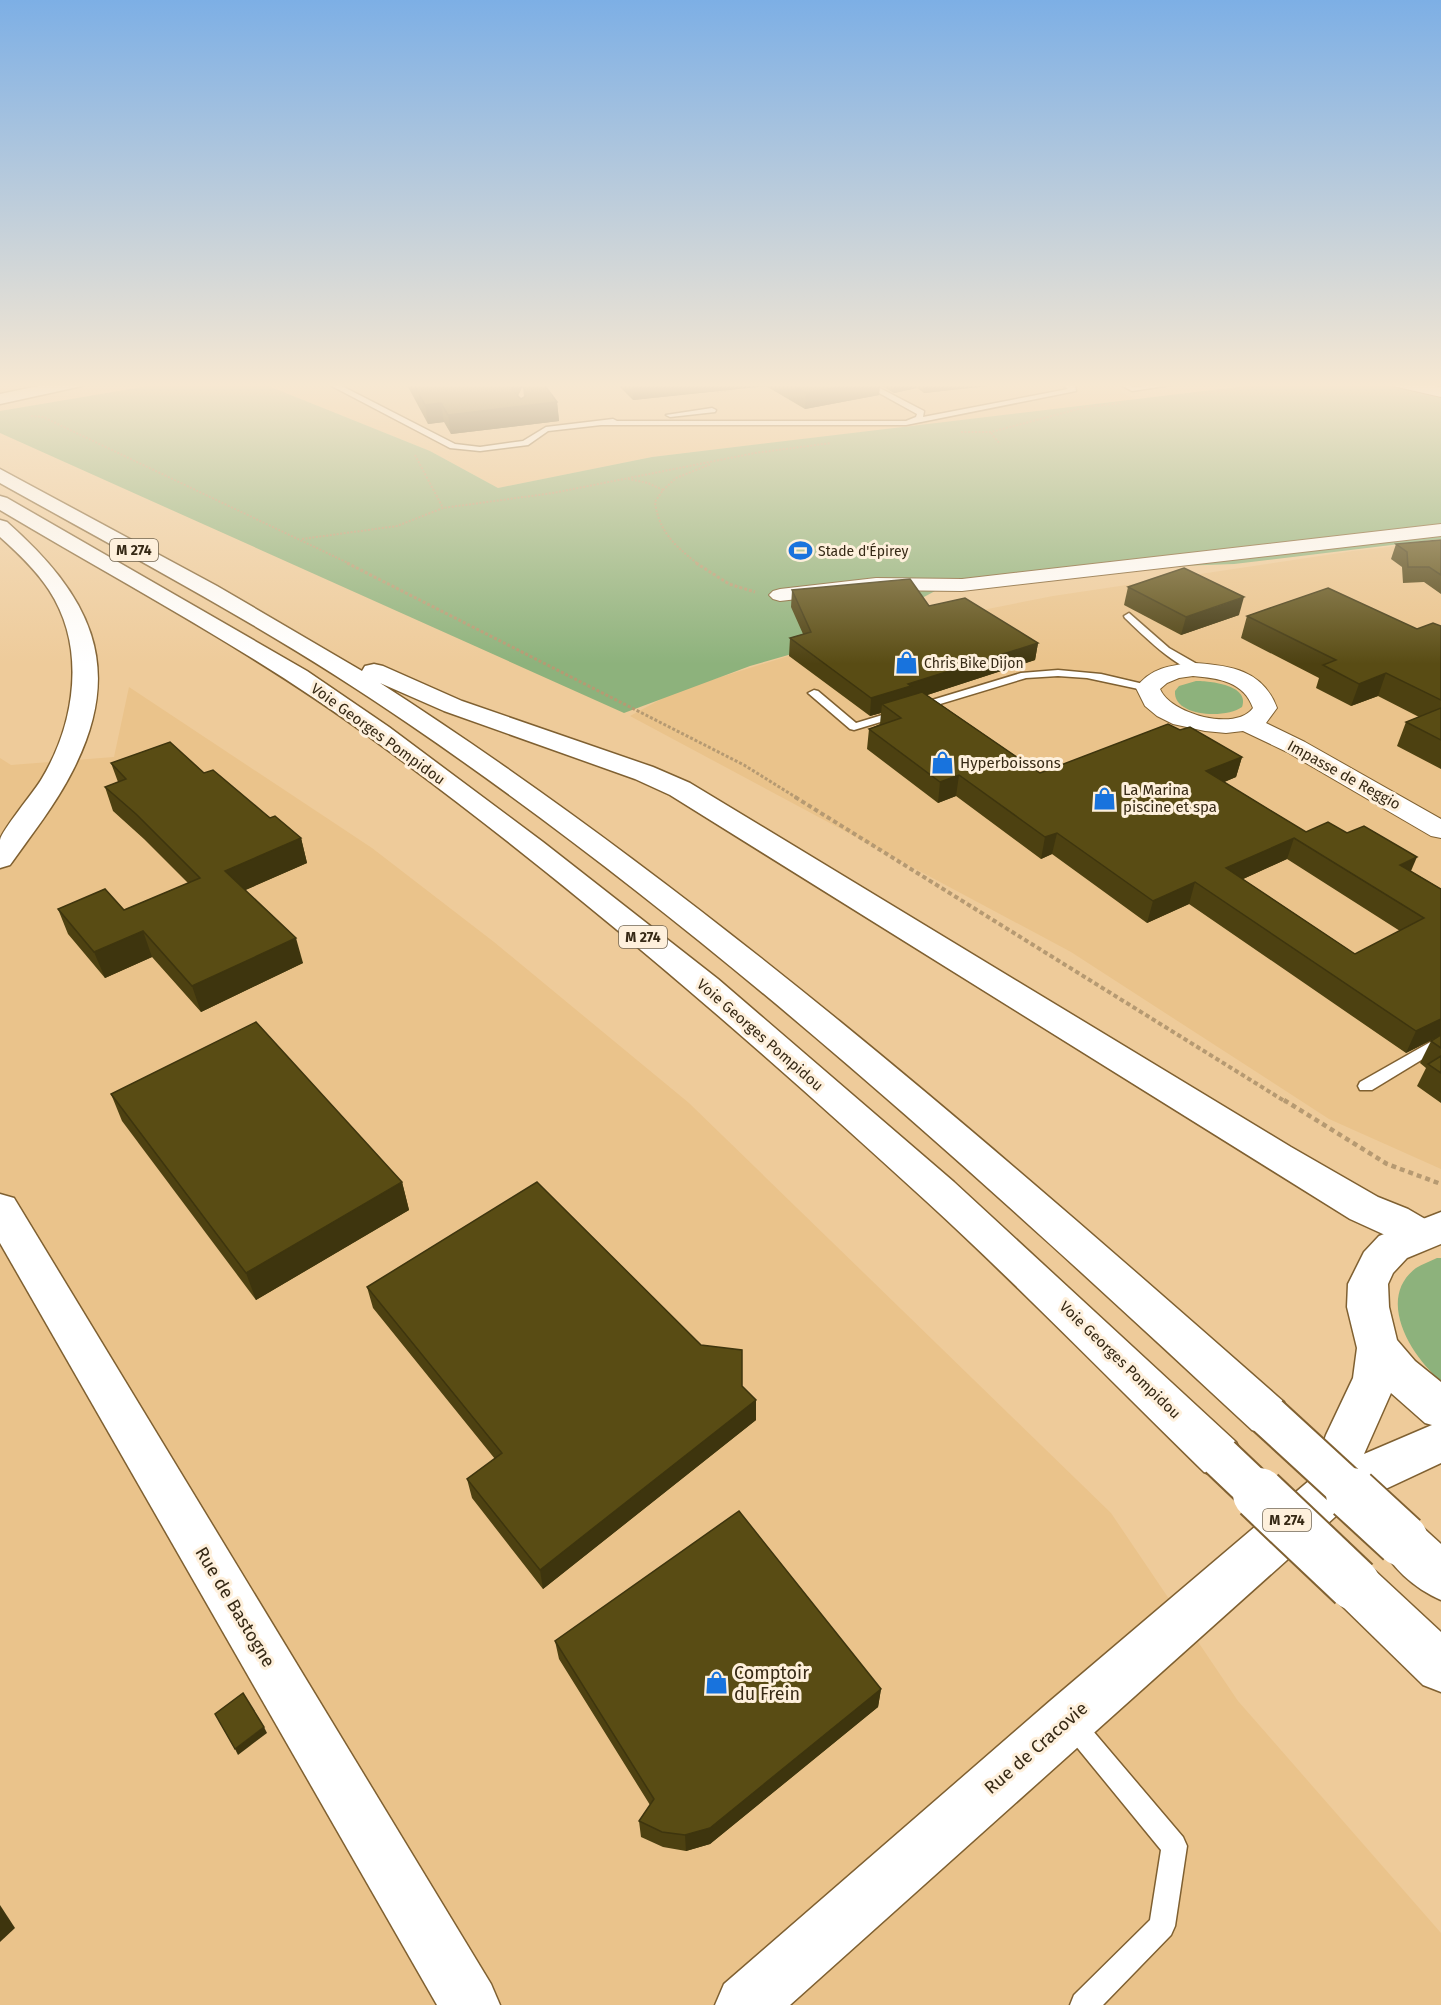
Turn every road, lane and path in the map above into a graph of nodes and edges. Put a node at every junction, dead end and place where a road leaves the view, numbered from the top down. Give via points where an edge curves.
1 (3, 477) edge
2 (169, 477) edge
3 (427, 477) edge
4 (632, 477) edge
5 (680, 477) edge
6 (624, 478) junction
7 (663, 490) junction
8 (0, 502) edge
9 (444, 508) junction
10 (0, 526) edge
11 (1441, 530) edge
12 (301, 539) junction
13 (780, 595) joint
14 (1129, 616) dead end
15 (268, 624) junction
16 (1200, 669) junction
17 (1148, 688) junction
18 (814, 693) dead end
19 (1246, 723) junction
20 (1441, 830) edge
21 (0, 859) edge
22 (1441, 1041) edge
23 (1366, 1086) dead end
24 (1441, 1184) edge
25 (0, 1209) edge
26 (1430, 1231) edge
27 (1378, 1348) junction
28 (1441, 1409) edge
29 (1441, 1443) edge
30 (1329, 1493) junction
31 (1441, 1576) edge
32 (1441, 1667) edge
33 (1068, 1719) junction
34 (470, 2005) edge
35 (745, 2005) edge
36 (1084, 2005) edge

1 - 15 main road, Voie Georges Pompidou / M 274
2 - 12 path
3 - 9 path
4 - 6 path
5 - 7 path
6 - 7 path
6 - 9 path via 553,493
7 - 13 path via 655,502 658,520 677,546 741,591
8 - 32 main road, Voie Georges Pompidou / M 274, bridge via 298,676 380,732 706,987 941,1192
9 - 12 path via 397,526
10 - 21 main road via 62,593 78,627 86,662 85,698 60,770
11 - 13 street via 962,585 876,584
12 - 24 path via 744,765 1388,1164
14 - 16 lane via 1165,650
15 - 26 main road via 453,706 645,773 680,789 1365,1209
15 - 31 main road, Voie Georges Pompidou / M 274, bridge via 416,716 578,833 748,964 981,1158
16 - 17 street via 1163,674
16 - 19 street via 1240,679 1257,689 1265,708 1259,717
17 - 18 lane via 1080,672 1050,671 1024,675 854,727
17 - 19 street, Impasse de Reggio via 1153,701 1182,719 1226,726
19 - 20 street, Impasse de Reggio via 1296,747
22 - 23 lane
25 - 34 main road, Rue de Bastogne
26 - 27 main road via 1393,1247 1378,1263 1368,1284 1368,1307
27 - 28 main road via 1400,1374
27 - 30 main road via 1375,1378 1348,1435
29 - 30 main road, Rue de Cracovie
30 - 33 main road, Rue de Cracovie
33 - 35 main road, Rue de Cracovie
33 - 36 lane via 1174,1846 1162,1926

